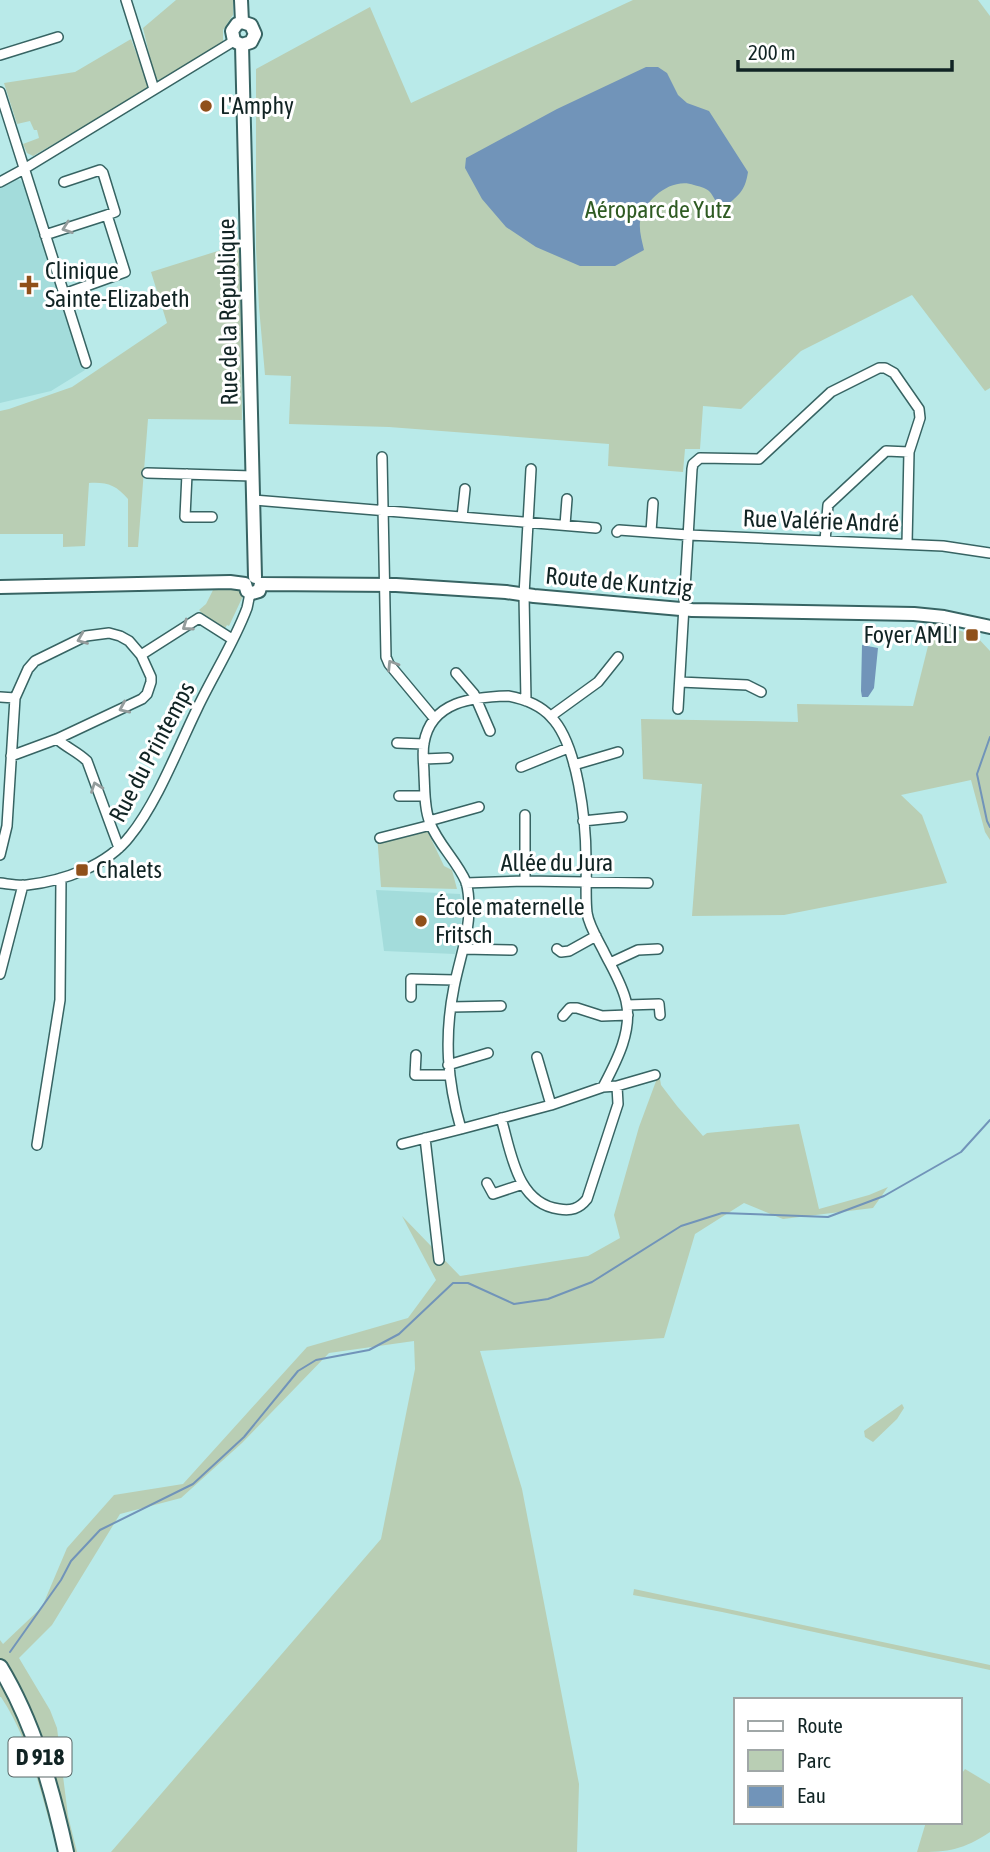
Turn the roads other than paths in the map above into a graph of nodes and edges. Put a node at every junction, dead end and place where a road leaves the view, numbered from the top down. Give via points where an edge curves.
1 (126, 0) edge
2 (241, 0) edge
3 (242, 22) junction
4 (58, 37) dead end
5 (238, 43) junction
6 (0, 55) edge
7 (154, 89) junction
8 (0, 92) edge
9 (4, 122) edge
10 (24, 169) junction
11 (0, 182) edge
12 (64, 182) dead end
13 (107, 215) junction
14 (45, 235) junction
15 (64, 293) junction
16 (86, 363) dead end
17 (909, 452) junction
18 (382, 457) dead end
19 (531, 469) dead end
20 (147, 473) dead end
21 (187, 474) junction
22 (253, 476) junction
23 (464, 489) dead end
24 (567, 499) dead end
25 (253, 500) junction
26 (653, 503) dead end
27 (384, 511) junction
28 (212, 517) dead end
29 (462, 517) junction
30 (528, 522) junction
31 (565, 525) junction
32 (596, 528) dead end
33 (617, 532) dead end
34 (650, 532) junction
35 (688, 535) junction
36 (825, 541) junction
37 (907, 544) junction
38 (990, 553) edge
39 (253, 585) junction
40 (384, 585) junction
41 (0, 587) edge
42 (524, 594) junction
43 (684, 609) junction
44 (973, 624) junction
45 (990, 627) edge
46 (990, 634) edge
47 (232, 639) junction
48 (141, 655) junction
49 (618, 657) dead end
50 (456, 673) dead end
51 (680, 682) junction
52 (761, 692) dead end
53 (0, 697) edge
54 (15, 698) junction
55 (477, 699) junction
56 (527, 701) junction
57 (678, 709) dead end
58 (551, 716) junction
59 (434, 718) junction
60 (490, 731) dead end
61 (57, 738) junction
62 (397, 743) dead end
63 (424, 744) junction
64 (568, 748) junction
65 (618, 752) dead end
66 (11, 756) junction
67 (448, 758) dead end
68 (424, 759) junction
69 (574, 765) junction
70 (521, 767) dead end
71 (399, 796) dead end
72 (425, 796) junction
73 (479, 807) dead end
74 (525, 815) dead end
75 (622, 817) dead end
76 (583, 821) junction
77 (430, 823) junction
78 (380, 838) dead end
79 (119, 848) junction
80 (0, 855) edge
81 (61, 878) junction
82 (525, 881) junction
83 (586, 882) junction
84 (0, 883) edge
85 (466, 883) junction
86 (648, 883) dead end
87 (23, 885) junction
88 (596, 936) junction
89 (463, 949) junction
90 (557, 949) dead end
91 (658, 949) dead end
92 (512, 950) dead end
93 (610, 963) junction
94 (0, 974) edge
95 (455, 980) junction
96 (411, 996) dead end
97 (627, 1005) junction
98 (500, 1006) dead end
99 (451, 1007) junction
100 (563, 1016) dead end
101 (628, 1016) junction
102 (660, 1016) dead end
103 (488, 1053) dead end
104 (416, 1055) dead end
105 (537, 1057) dead end
106 (448, 1065) junction
107 (655, 1075) dead end
108 (449, 1076) junction
109 (617, 1086) junction
110 (603, 1087) junction
111 (551, 1105) junction
112 (501, 1118) junction
113 (461, 1129) junction
114 (425, 1138) junction
115 (402, 1144) dead end
116 (37, 1145) dead end
117 (487, 1183) dead end
118 (523, 1184) junction
119 (439, 1260) dead end
120 (0, 1667) edge
121 (66, 1852) edge

1 - 7 street
2 - 3 street
3 - 5 street via 232,32
3 - 5 street via 251,25 255,34 251,42
4 - 6 street
5 - 7 street
5 - 22 street, Rue de la République
7 - 10 street
8 - 9 street
9 - 10 street
10 - 11 street
10 - 14 street
12 - 13 street via 100,170 115,212
13 -> 14 street
13 - 15 street via 125,272
14 - 15 street
15 - 16 street
17 - 35 street via 919,409 894,373 879,368 831,392 759,459 706,457 696,461
17 - 36 street via 886,451 828,505
17 - 37 street
18 - 27 street
19 - 30 street
20 - 21 street
21 - 22 street
21 - 28 street via 185,516
22 - 25 street, Rue de la République
23 - 29 street
24 - 31 street
25 - 27 street
25 - 39 street, Rue de la République
26 - 34 street
27 - 29 street
27 - 40 street
29 - 30 street
30 - 31 street
30 - 42 street
31 - 32 street
33 - 34 street, Rue Valérie André
34 - 35 street, Rue Valérie André
35 - 36 street, Rue Valérie André
35 - 43 street
36 - 37 street, Rue Valérie André
37 - 38 street, Rue Valérie André
39 - 40 street, Route de Kuntzig
39 - 41 street, Route de Kuntzig
39 - 47 street, Rue du Printemps
40 - 42 street, Route de Kuntzig
59 -> 40 street via 386,657
42 - 43 street, Route de Kuntzig
42 - 56 street
43 - 44 street, Route de Kuntzig via 914,614
43 - 51 street
44 - 45 street, Route de Kuntzig
44 - 46 street, Route de Kuntzig
47 -> 48 street via 199,618
47 - 79 street, Rue du Printemps via 150,804
48 -> 54 street via 120,636 86,636 35,662
48 -> 61 street via 151,677 142,699
49 - 58 street via 598,682
50 - 55 street
51 - 52 street via 747,685
51 - 57 street
53 - 54 street
54 - 66 street
55 - 56 street via 508,696
55 - 59 street via 450,705
55 - 60 street
56 - 58 street
58 - 64 street
59 - 63 street
61 - 66 street
79 -> 61 street via 86,761
62 - 63 street
63 - 68 street
64 - 69 street
64 - 70 street
65 - 69 street
66 - 80 street via 7,826
67 - 68 street
68 - 72 street
69 - 76 street
71 - 72 street
72 - 77 street
73 - 77 street
74 - 82 street
75 - 76 street
76 - 83 street
77 - 78 street
77 - 85 street
79 - 81 street, Rue du Printemps via 100,862
81 - 87 street, Rue du Printemps
81 - 116 street via 60,1000
82 - 83 street, Allée du Jura
82 - 85 street, Allée du Jura
83 - 86 street, Allée du Jura
83 - 88 street via 587,916
84 - 87 street, Rue du Printemps
85 - 89 street via 469,909
87 - 94 street
88 - 90 street via 569,951
88 - 93 street
89 - 92 street
89 - 95 street
91 - 93 street via 638,950
93 - 97 street
95 - 96 street via 411,979
95 - 99 street
97 - 101 street
97 - 102 street via 659,1004
98 - 99 street
99 - 106 street
100 - 101 street via 570,1008
101 - 110 street via 622,1045
103 - 106 street
104 - 108 street via 415,1075
105 - 111 street
106 - 108 street
107 - 109 street
108 - 113 street
109 - 110 street
109 - 118 street via 618,1104 581,1207 549,1206
110 - 111 street
111 - 112 street
112 - 113 street
112 - 118 street
113 - 114 street
114 - 115 street
114 - 119 street
117 - 118 street via 493,1194
120 - 121 main road, D 918 via 40,1757

